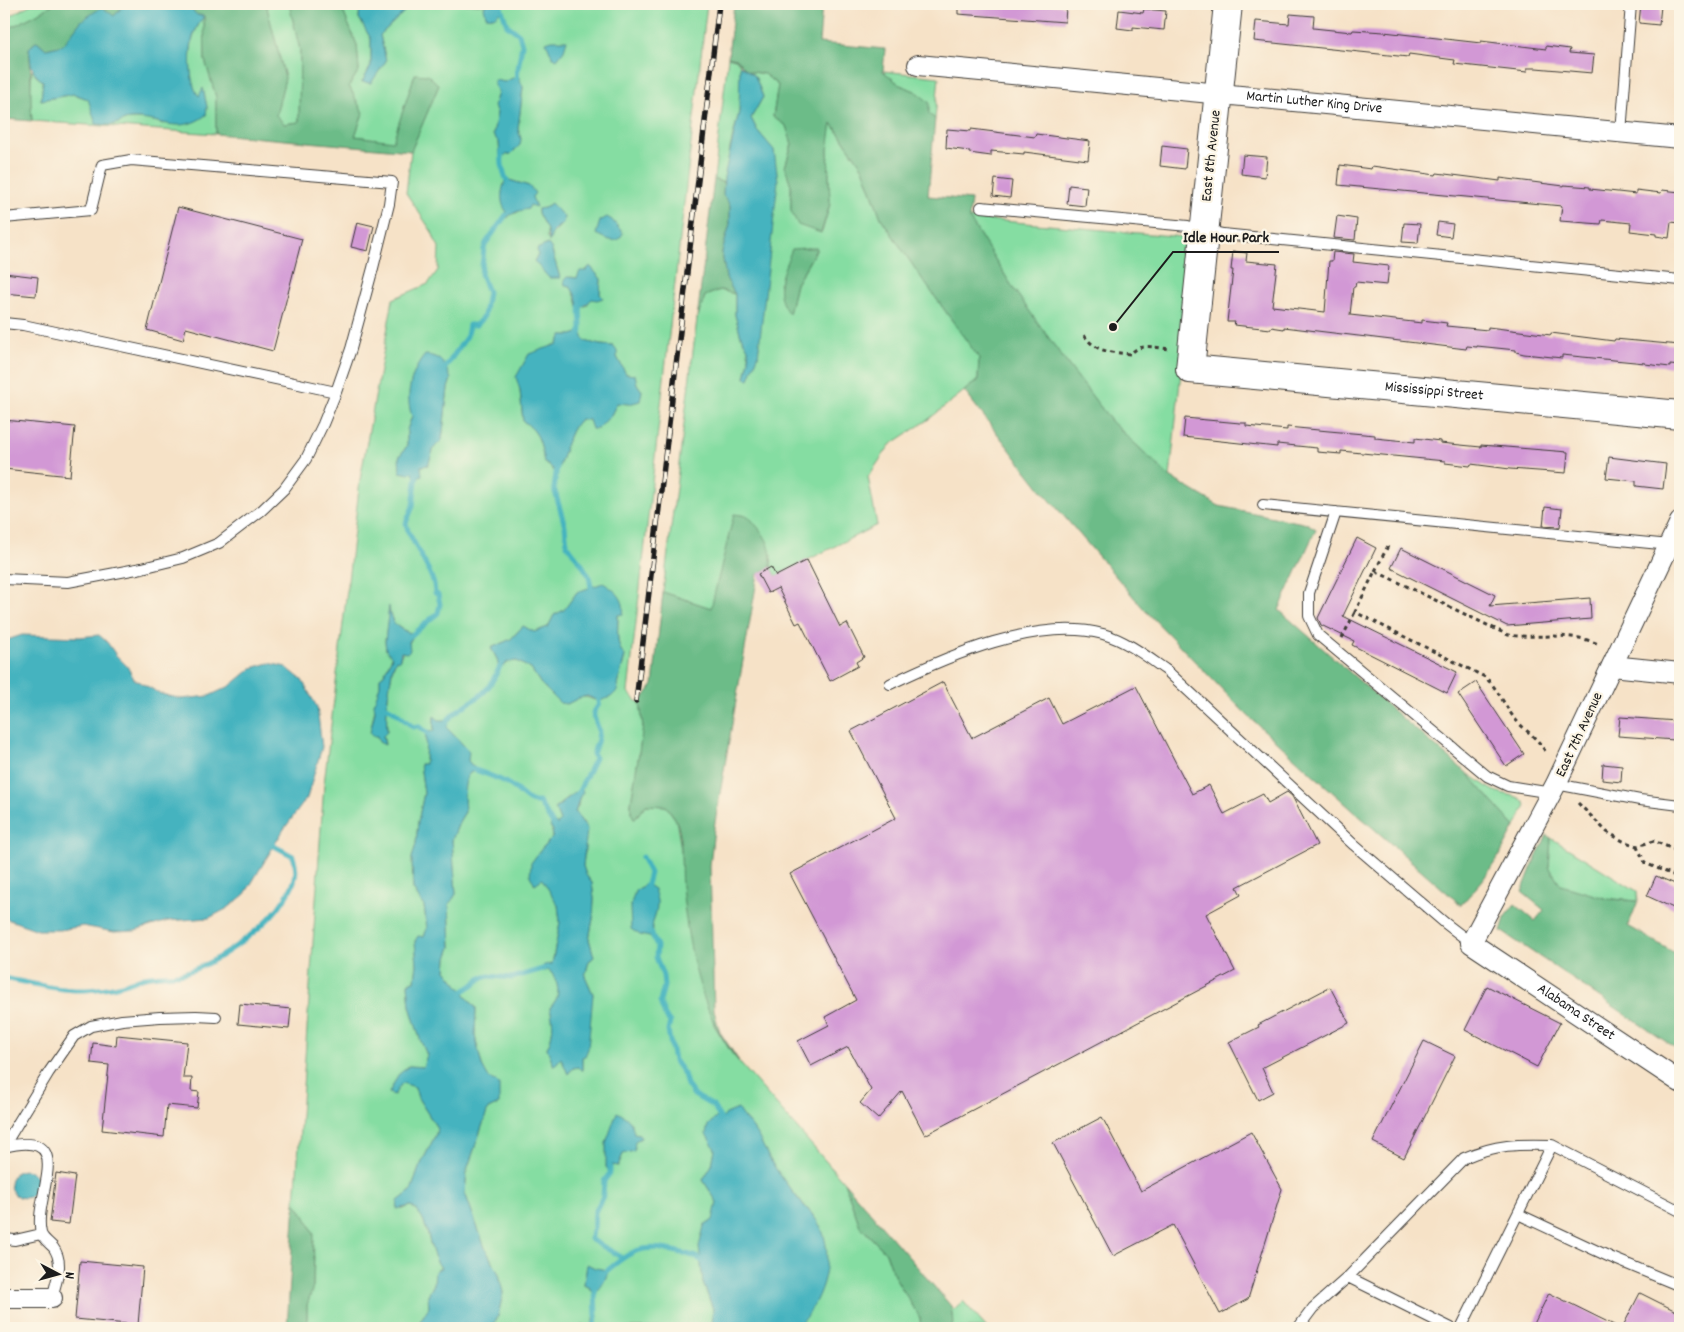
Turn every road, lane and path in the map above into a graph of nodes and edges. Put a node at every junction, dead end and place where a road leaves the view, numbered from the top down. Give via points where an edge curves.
1 (1228, 4) edge
2 (1631, 4) edge
3 (918, 65) dead end
4 (1218, 94) junction
5 (1621, 134) junction
6 (1680, 138) edge
7 (981, 207) dead end
8 (4, 218) edge
9 (1204, 230) junction
10 (1680, 280) edge
11 (4, 323) edge
12 (1084, 335) dead end
13 (1171, 342) dead end
14 (1190, 369) joint
15 (336, 392) junction
16 (1680, 415) edge
17 (1263, 505) dead end
18 (1336, 512) junction
19 (1680, 522) edge
20 (1389, 544) dead end
21 (1675, 545) edge
22 (1375, 571) junction
23 (4, 579) edge
24 (1355, 612) junction
25 (1342, 638) dead end
26 (1598, 644) dead end
27 (1612, 666) junction
28 (1680, 673) edge
29 (890, 684) dead end
30 (1545, 751) dead end
31 (1554, 789) junction
32 (1576, 802) dead end
33 (1680, 805) edge
34 (1637, 846) junction
35 (1680, 852) edge
36 (1680, 878) edge
37 (1471, 943) junction
38 (216, 1017) dead end
39 (1680, 1082) edge
40 (1552, 1145) junction
41 (4, 1146) edge
42 (1680, 1211) edge
43 (1518, 1214) junction
44 (41, 1234) junction
45 (4, 1239) edge
46 (1348, 1277) junction
47 (1680, 1286) edge
48 (4, 1298) edge
49 (52, 1298) joint
50 (1298, 1328) edge
51 (1451, 1328) edge
52 (1461, 1328) edge

1 - 4 street, East 8th Avenue
2 - 5 lane
3 - 4 street, Martin Luther King Drive
4 - 5 street, Martin Luther King Drive
4 - 9 street, East 8th Avenue
5 - 6 street, Martin Luther King Drive
7 - 9 lane
8 - 15 lane via 91,210 102,164 131,160 392,182 373,268
9 - 10 lane
9 - 14 street, East 8th Avenue
11 - 15 lane
12 - 13 path via 1095,347 1121,354 1131,354 1143,346 1170,349
14 - 16 street, Mississippi Street
15 - 23 lane via 306,459 284,489 219,543 183,558 90,579 68,582
17 - 18 lane
18 - 21 lane
18 - 31 lane via 1309,593 1309,616 1318,635 1487,776 1508,786
19 - 21 street, East 7th Avenue
20 - 22 path
21 - 27 street, East 7th Avenue
22 - 24 path
22 - 26 path via 1508,635 1571,637
24 - 25 path
24 - 30 path via 1485,677 1516,720
27 - 28 street
27 - 31 street, East 7th Avenue
29 - 37 lane via 966,651 1034,632 1086,631 1124,642 1172,675 1354,845
31 - 33 lane
31 - 37 street, East 7th Avenue
32 - 34 path via 1607,832
34 - 35 path via 1654,841
34 - 36 path via 1645,864
37 - 39 street, Alabama Street
38 - 41 lane via 122,1020 91,1026 74,1036
40 - 42 lane
40 - 43 lane
40 - 46 lane via 1514,1144 1482,1150 1464,1158
41 - 44 lane via 34,1145 44,1150 49,1160
43 - 47 lane
43 - 52 lane
44 - 45 lane
44 - 49 lane via 58,1254 60,1263
46 - 50 lane via 1314,1308
46 - 51 lane
48 - 49 street

